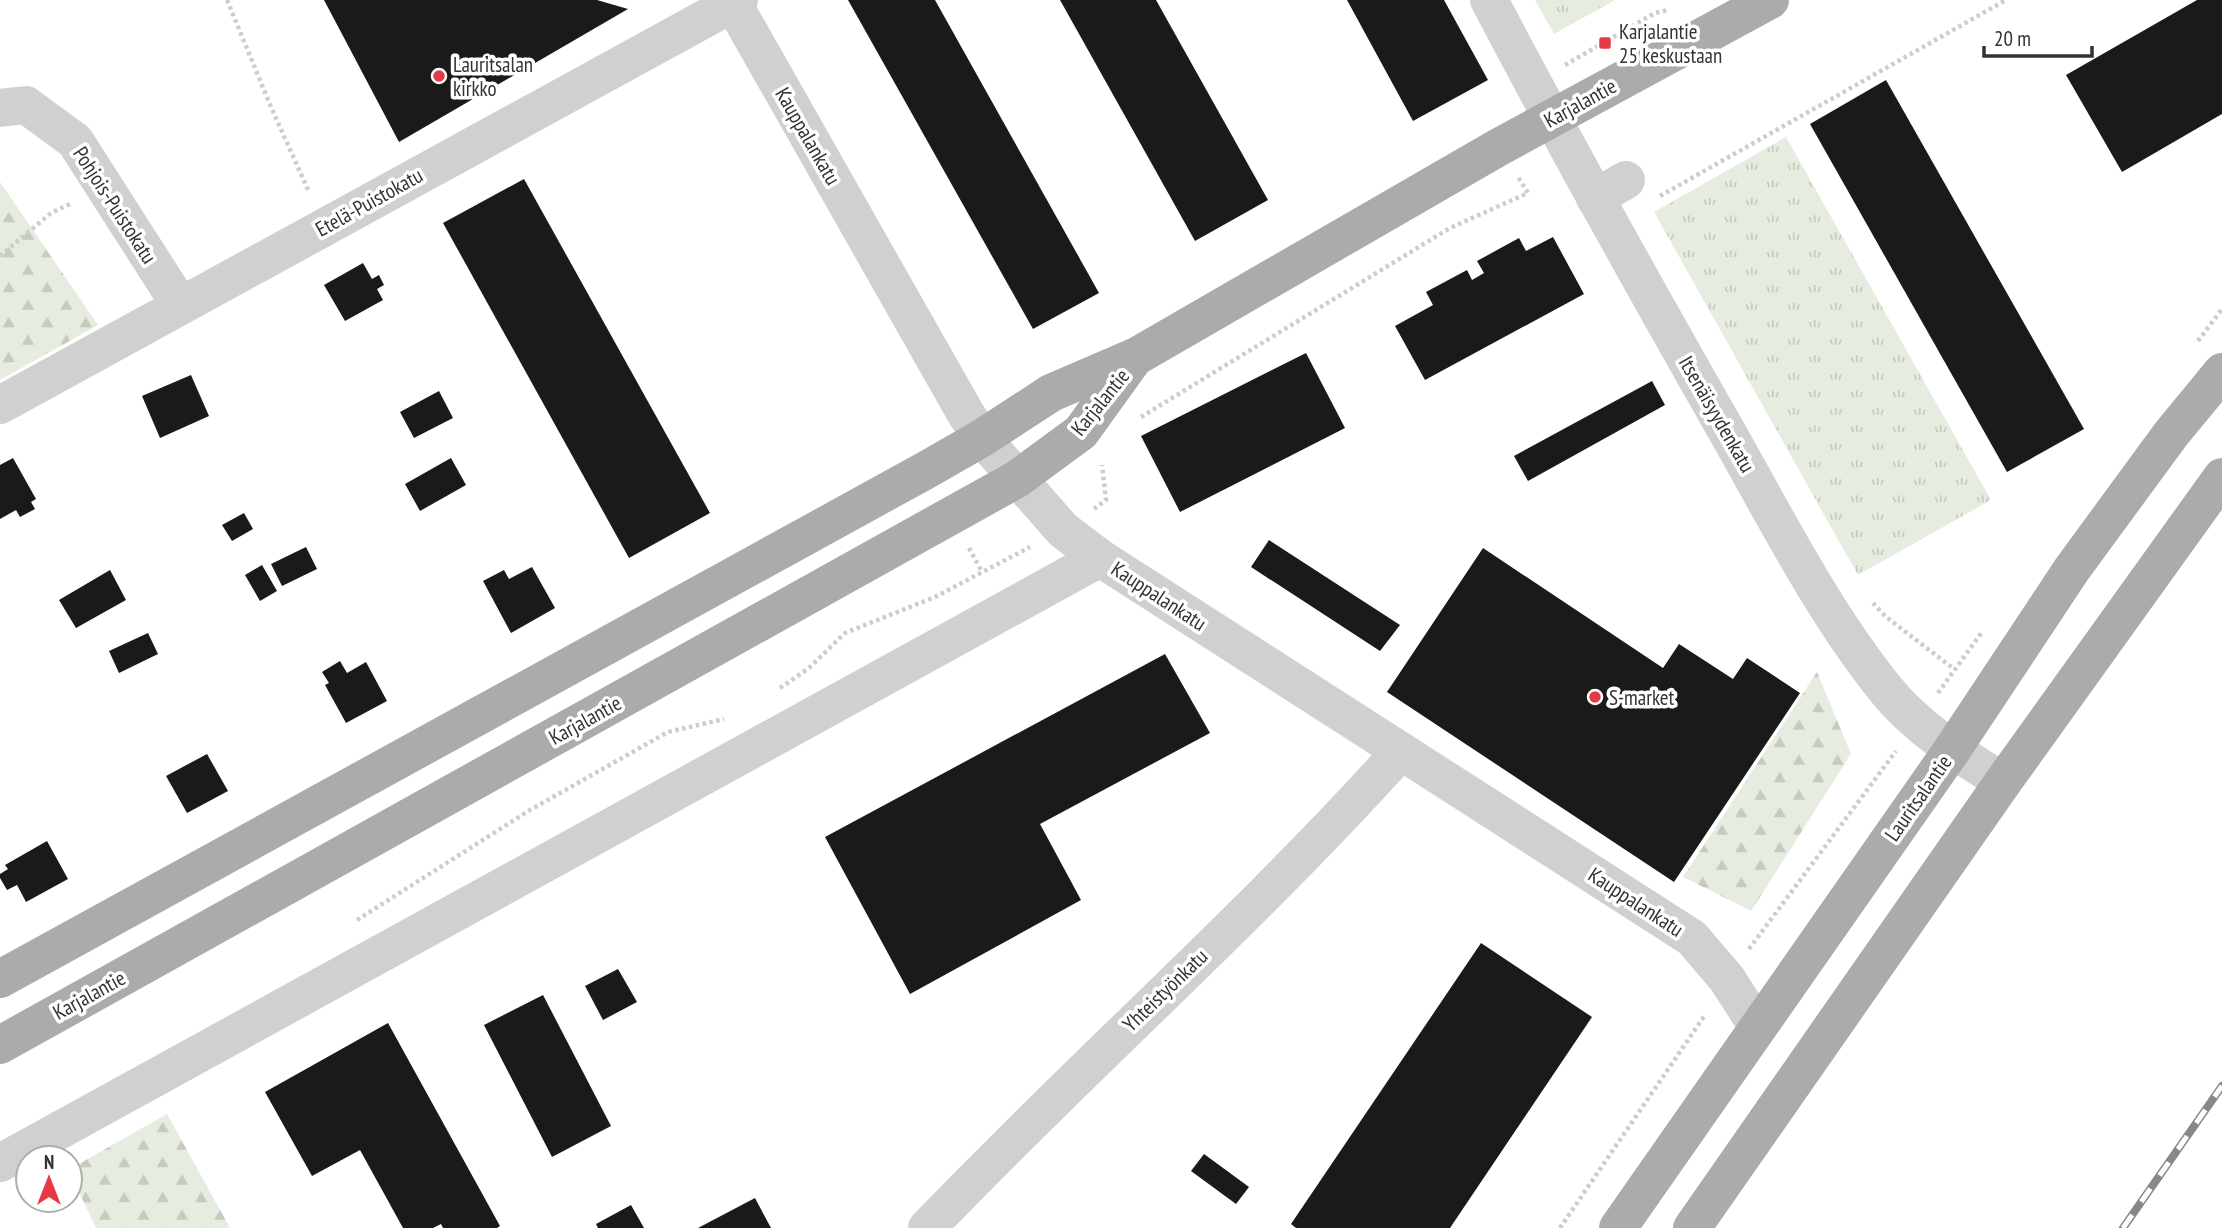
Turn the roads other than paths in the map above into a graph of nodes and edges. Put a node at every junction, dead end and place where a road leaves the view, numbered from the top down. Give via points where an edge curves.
1 (1770, 0) edge
2 (734, 1) edge
3 (1496, 3) edge
4 (0, 108) edge
5 (1552, 119) junction
6 (180, 305) junction
7 (1137, 356) junction
8 (2222, 372) edge
9 (0, 405) edge
10 (982, 438) junction
11 (2222, 477) edge
12 (1017, 479) junction
13 (1100, 558) junction
14 (1952, 750) junction
15 (1401, 751) junction
16 (2003, 782) junction
17 (0, 979) edge
18 (1758, 1027) junction
19 (0, 1045) edge
20 (0, 1164) edge
21 (926, 1228) edge
22 (1618, 1228) edge
23 (1692, 1228) edge

1 - 5 main road, Karjalantie
2 - 6 street, Etelä-Puistokatu
2 - 10 street, Kauppalankatu
3 - 5 street, Itsenäisyydenkatu
4 - 6 street, Pohjois-Puistokatu via 26,105 75,141
5 - 7 main road, Karjalantie
5 - 14 street, Itsenäisyydenkatu via 1624,193 1819,593 1888,692
6 - 9 street, Etelä-Puistokatu
7 - 10 main road, Karjalantie via 1051,393
7 - 12 main road, Karjalantie via 1081,432
8 - 14 main road, Lauritsalantie via 2073,569
10 - 12 street, Kauppalankatu
10 - 17 main road, Karjalantie
11 - 16 main road
12 - 13 street, Kauppalankatu via 1063,530
12 - 19 main road, Karjalantie
13 - 15 street, Kauppalankatu
13 - 20 street
14 - 16 street, Itsenäisyydenkatu
14 - 18 main road, Lauritsalantie
15 - 18 street, Kauppalankatu via 1692,938 1727,979
15 - 21 street, Yhteistyönkatu via 1340,818
16 - 23 main road
18 - 22 main road, Lauritsalantie

